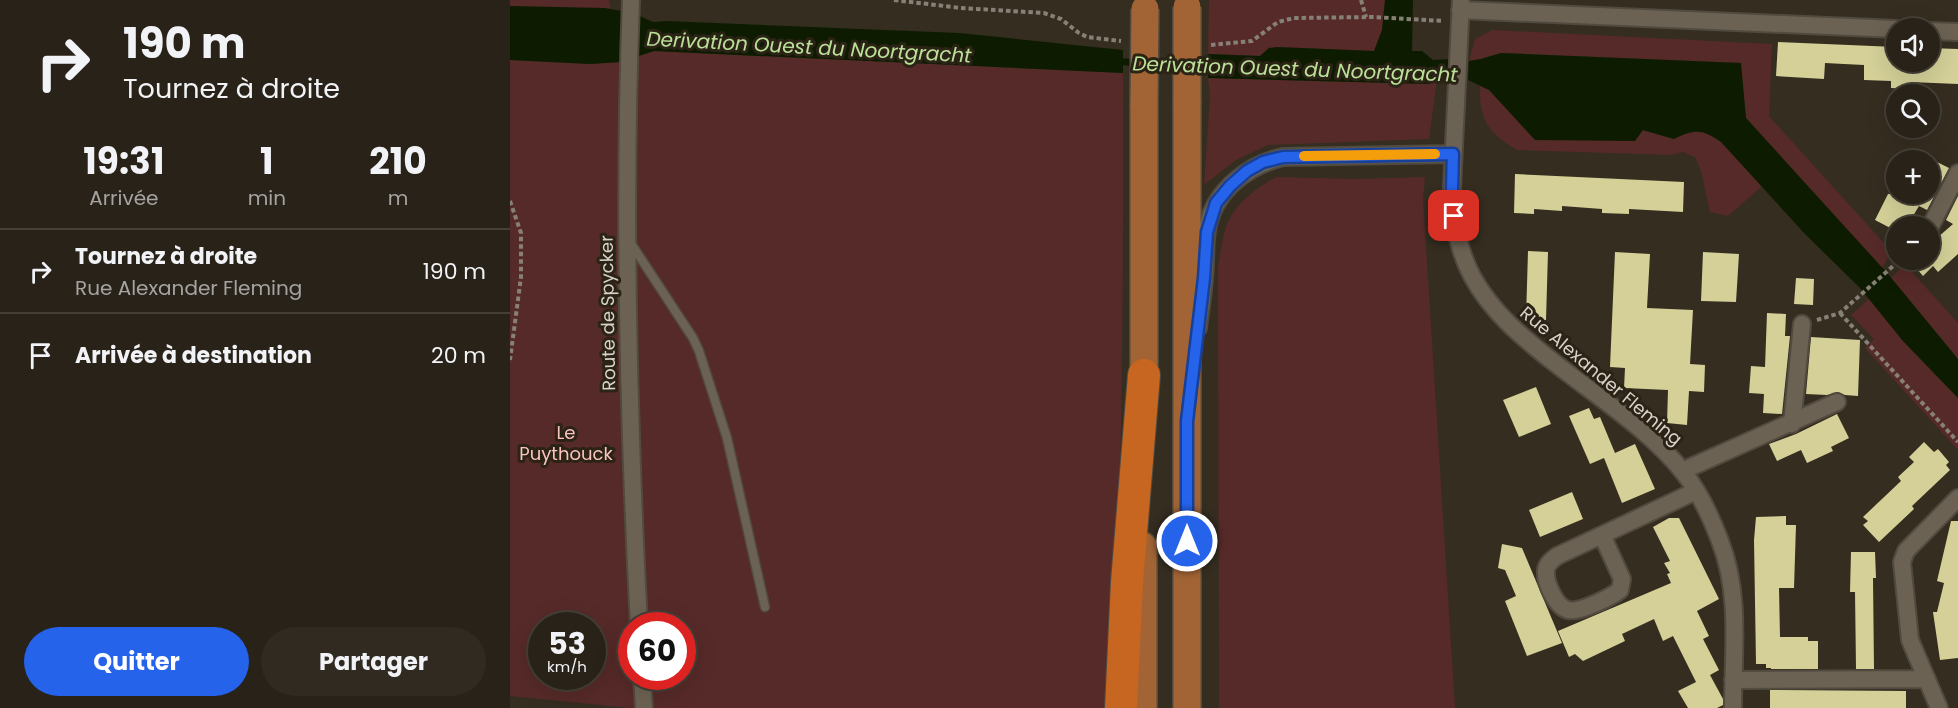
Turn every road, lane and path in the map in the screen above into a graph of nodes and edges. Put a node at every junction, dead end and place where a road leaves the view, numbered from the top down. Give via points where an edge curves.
1 (894, 0) edge
2 (1361, 0) edge
3 (1145, 4) edge
4 (1187, 4) edge
5 (631, 5) edge
6 (1461, 5) edge
7 (1366, 17) junction
8 (1445, 21) dead end
9 (1886, 28) edge
10 (1940, 31) edge
11 (1958, 32) edge
12 (1121, 41) dead end
13 (1211, 45) dead end
14 (1453, 154) junction
15 (1958, 173) edge
16 (510, 201) edge
17 (1937, 216) edge
18 (626, 236) junction
19 (1888, 270) edge
20 (1802, 324) dead end
21 (510, 360) edge
22 (1144, 375) junction
23 (1837, 402) dead end
24 (1187, 421) junction
25 (1792, 424) junction
26 (1958, 442) edge
27 (1682, 471) junction
28 (1696, 491) junction
29 (1958, 498) edge
30 (1602, 535) junction
31 (765, 608) dead end
32 (638, 612) edge
33 (1927, 679) junction
34 (1733, 680) junction
35 (643, 690) edge
36 (644, 708) edge
37 (1121, 708) edge
38 (1143, 708) edge
39 (1187, 708) edge
40 (1733, 708) edge
41 (1939, 708) edge

1 - 12 path via 1044,13 1061,19 1087,37
2 - 7 path
3 - 22 main road, bridge
4 - 24 main road, bridge
5 - 18 street, Route de Spycker
6 - 9 street
6 - 14 street, Rue Alexander Fleming
7 - 8 path
7 - 13 path via 1286,19 1252,41
10 - 11 street
14 - 24 street via 1283,157 1255,166 1230,186 1216,203 1208,223
14 - 27 street, Rue Alexander Fleming via 1452,195 1458,240 1471,275 1487,300 1530,343 1655,442
15 - 17 street
16 - 21 path via 521,233 521,277
18 - 31 lane via 699,351 727,438
18 - 32 street, Route de Spycker
19 - 26 path via 1840,313
20 - 25 street
22 - 37 highway
22 - 38 main road
23 - 25 street
24 - 39 main road
25 - 27 street
27 - 28 street, Rue Alexander Fleming
28 - 30 street
28 - 34 street, Rue Alexander Fleming via 1721,543 1731,579
29 - 33 street via 1906,551 1902,562 1910,640
30 - 30 street via 1557,556 1547,566 1547,578 1565,609 1578,611 1620,590 1622,579
33 - 34 street
33 - 41 street
34 - 40 street, Rue Alexander Fleming
35 - 36 street

